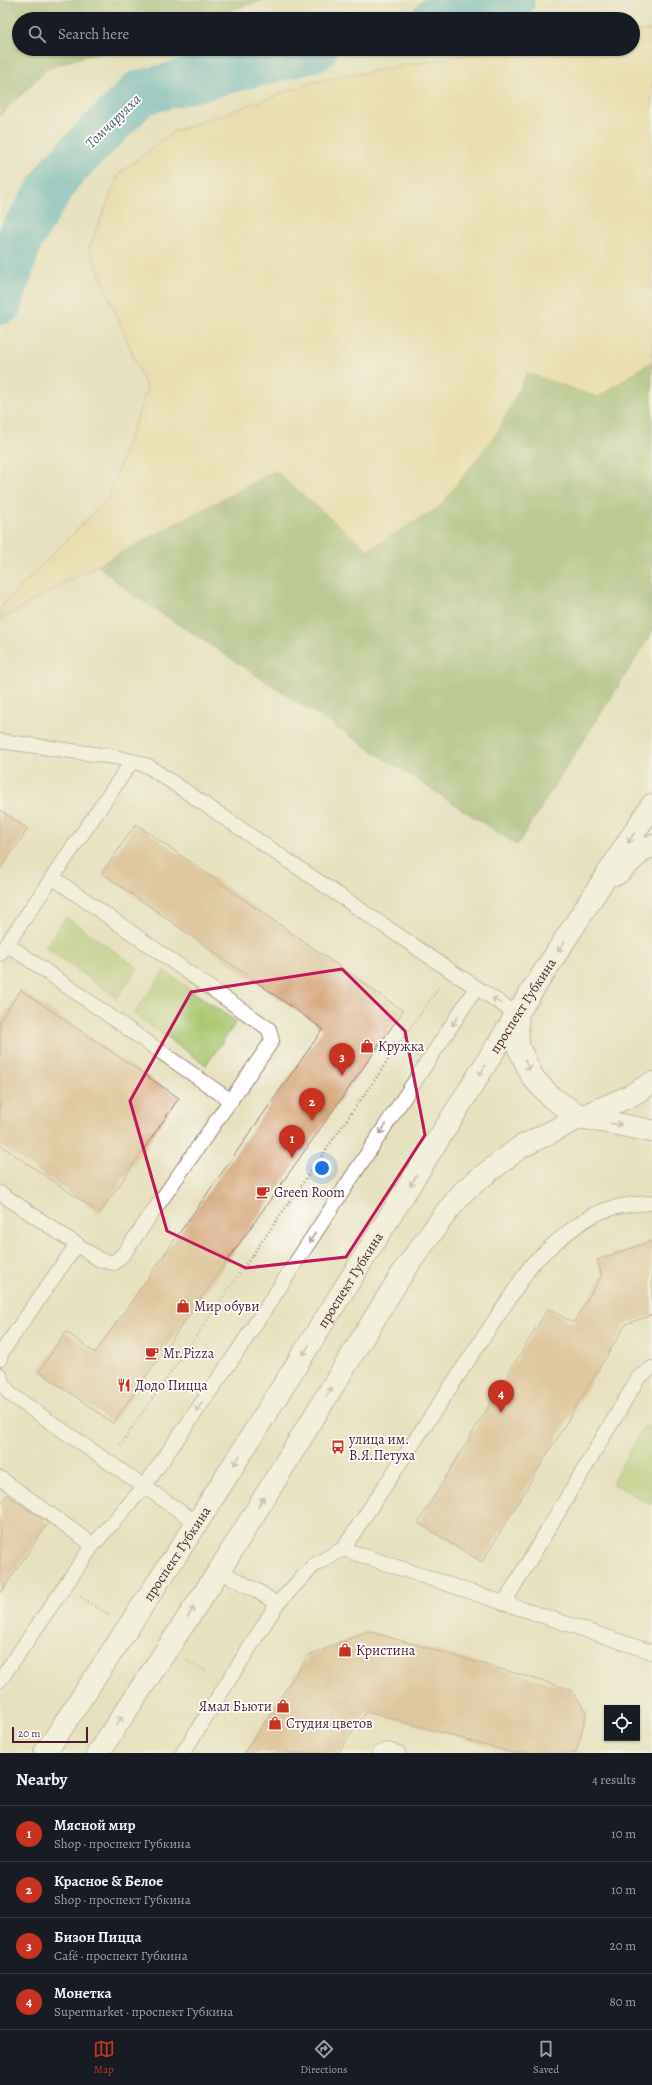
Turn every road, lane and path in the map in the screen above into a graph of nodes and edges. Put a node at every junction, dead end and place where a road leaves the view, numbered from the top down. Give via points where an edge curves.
1 (0, 741) edge
2 (132, 761) junction
3 (652, 805) edge
4 (652, 846) edge
5 (52, 877) junction
6 (593, 898) junction
7 (3, 949) edge
8 (450, 971) junction
9 (476, 988) junction
10 (517, 1014) junction
11 (652, 1083) edge
12 (231, 1101) junction
13 (581, 1117) junction
14 (652, 1131) edge
15 (0, 1193) edge
16 (652, 1203) edge
17 (77, 1244) junction
18 (0, 1359) edge
19 (652, 1368) edge
20 (0, 1375) edge
21 (108, 1462) junction
22 (0, 1478) edge
23 (144, 1487) junction
24 (198, 1523) junction
25 (93, 1545) junction
26 (343, 1549) junction
27 (219, 1571) junction
28 (504, 1603) junction
29 (277, 1604) junction
30 (652, 1652) edge
31 (0, 1680) edge
32 (45, 1753) edge
33 (98, 1753) edge
34 (183, 1753) edge
35 (380, 1753) edge
36 (398, 1753) edge

1 - 2 lane via 115,756
2 - 5 lane
2 - 8 lane via 148,766
3 -> 6 main road, проспект Губкина
4 - 6 main road via 629,863
5 - 7 lane
5 - 12 lane via 269,1029 272,1041
6 -> 10 main road, проспект Губкина
7 - 12 lane
8 - 9 lane
8 - 21 path
10 -> 9 lane
9 -> 23 lane via 242,1346
10 -> 13 main road via 518,1046 532,1078 552,1098
10 -> 24 main road, проспект Губкина
11 - 13 main road via 628,1097
12 - 17 lane via 114,1263 100,1260
13 -> 14 main road
27 -> 13 main road via 401,1275 466,1189 519,1148
15 - 17 lane
16 - 26 lane via 602,1211 562,1237 532,1264
17 - 18 lane via 1,1353
19 - 28 lane via 639,1377
20 - 21 lane via 10,1394
21 - 23 lane
22 - 25 lane
23 - 24 lane
23 - 25 lane
24 - 32 main road, проспект Губкина
25 - 31 lane
26 - 28 lane
26 - 29 lane via 314,1565
27 - 29 lane
33 -> 27 main road
28 - 30 lane
29 - 34 lane
35 - 36 lane via 388,1750

